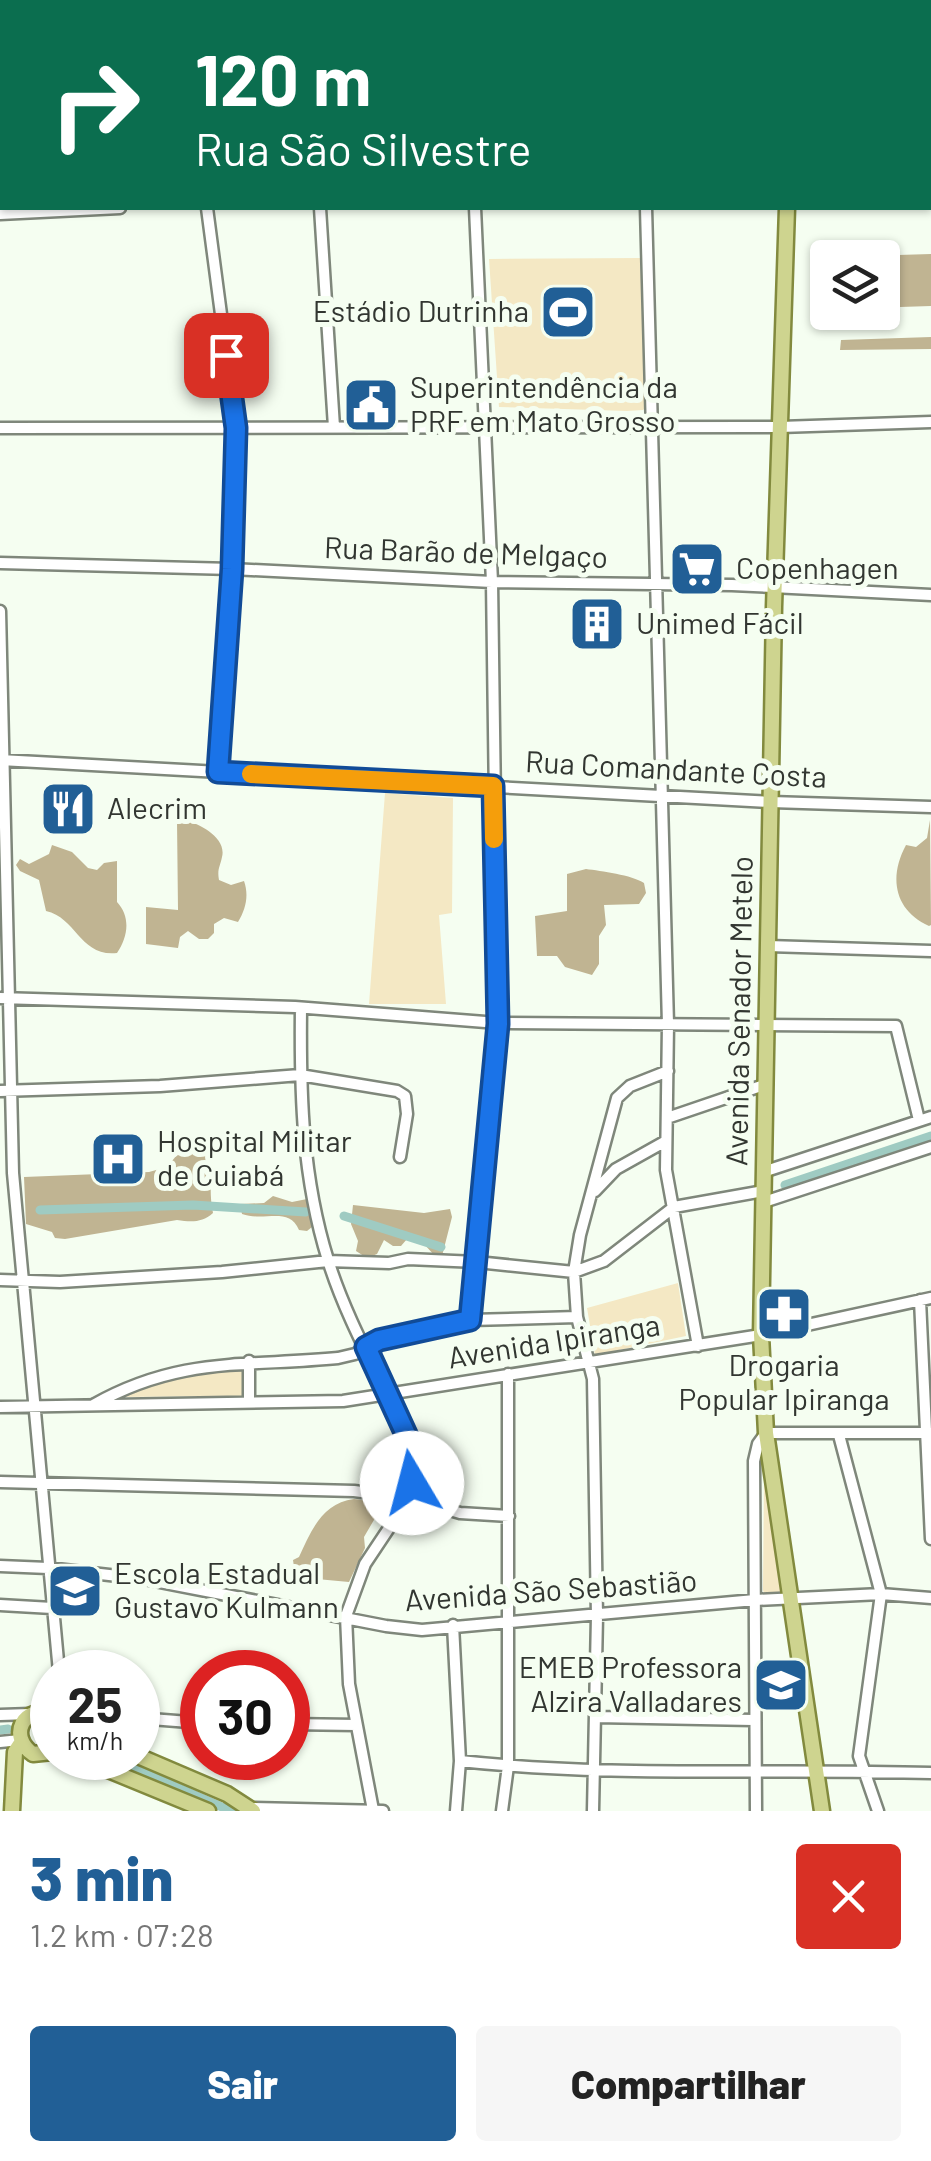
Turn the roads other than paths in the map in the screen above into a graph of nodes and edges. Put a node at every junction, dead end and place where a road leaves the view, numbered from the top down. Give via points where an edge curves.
1 (80, 210) edge
2 (206, 210) edge
3 (320, 210) edge
4 (475, 210) edge
5 (646, 210) edge
6 (787, 210) edge
7 (0, 214) edge
8 (931, 422) edge
9 (486, 425) junction
10 (653, 426) junction
11 (780, 426) junction
12 (334, 427) junction
13 (0, 428) edge
14 (236, 428) junction
15 (0, 563) edge
16 (232, 569) junction
17 (492, 582) junction
18 (657, 584) junction
19 (775, 587) junction
20 (931, 595) edge
21 (0, 610) edge
22 (2, 760) edge
23 (218, 772) junction
24 (493, 786) junction
25 (660, 795) junction
26 (771, 802) junction
27 (931, 807) edge
28 (768, 946) junction
29 (931, 951) edge
30 (4, 998) edge
31 (301, 1008) junction
32 (498, 1024) junction
33 (668, 1024) junction
34 (769, 1024) junction
35 (668, 1071) junction
36 (300, 1075) junction
37 (767, 1084) junction
38 (6, 1091) edge
39 (667, 1118) junction
40 (925, 1119) edge
41 (666, 1141) junction
42 (931, 1148) edge
43 (400, 1157) dead end
44 (766, 1170) junction
45 (592, 1196) junction
46 (764, 1196) junction
47 (674, 1207) junction
48 (328, 1261) junction
49 (477, 1262) junction
50 (574, 1272) junction
51 (0, 1280) edge
52 (22, 1281) junction
53 (926, 1299) edge
54 (577, 1316) junction
55 (470, 1320) junction
56 (762, 1335) junction
57 (698, 1346) junction
58 (366, 1347) junction
59 (249, 1361) junction
60 (589, 1362) junction
61 (508, 1374) junction
62 (388, 1393) junction
63 (249, 1402) junction
64 (34, 1406) junction
65 (91, 1406) junction
66 (0, 1407) edge
67 (766, 1433) junction
68 (928, 1433) edge
69 (839, 1435) junction
70 (0, 1482) edge
71 (41, 1484) junction
72 (409, 1498) junction
73 (508, 1516) junction
74 (931, 1539) edge
75 (0, 1566) edge
76 (48, 1568) junction
77 (881, 1594) junction
78 (931, 1598) edge
79 (755, 1600) junction
80 (791, 1600) junction
81 (0, 1605) edge
82 (52, 1608) junction
83 (346, 1616) junction
84 (597, 1616) junction
85 (507, 1620) junction
86 (453, 1625) junction
87 (57, 1650) edge
88 (30, 1713) edge
89 (0, 1715) edge
90 (596, 1718) junction
91 (30, 1719) edge
92 (753, 1720) junction
93 (310, 1724) edge
94 (356, 1725) junction
95 (1, 1742) edge
96 (19, 1745) junction
97 (30, 1752) edge
98 (460, 1761) junction
99 (30, 1763) edge
100 (160, 1765) edge
101 (508, 1766) junction
102 (594, 1769) junction
103 (863, 1771) junction
104 (756, 1772) junction
105 (817, 1772) junction
106 (931, 1773) edge
107 (126, 1780) edge
108 (14, 1793) junction
109 (178, 1804) edge
110 (251, 1809) edge
111 (320, 1810) edge
112 (373, 1810) edge
113 (12, 1811) edge
114 (208, 1811) edge
115 (383, 1811) edge
116 (456, 1811) edge
117 (502, 1811) edge
118 (592, 1811) edge
119 (756, 1811) edge
120 (822, 1811) edge
121 (878, 1811) edge

1 - 7 street
2 - 14 street
3 - 12 street
4 - 9 street
5 - 10 street
6 - 11 main road, Avenida Senador Metelo
8 - 11 street
9 - 10 street
9 - 12 street
9 - 17 street
10 - 11 street
10 - 18 street
11 - 19 main road, Avenida Senador Metelo
12 - 14 street
13 - 14 street
14 - 16 street
15 - 16 street, Rua Barão de Melgaço
16 - 17 street, Rua Barão de Melgaço
16 - 23 street
17 - 18 street, Rua Barão de Melgaço
17 - 24 street
18 - 19 street, Rua Barão de Melgaço
18 - 25 street
19 - 20 street, Rua Barão de Melgaço
19 - 26 main road, Avenida Senador Metelo
21 - 22 street
22 - 23 street, Rua Comandante Costa
22 - 30 street
23 - 24 street, Rua Comandante Costa
24 - 25 street, Rua Comandante Costa
24 - 32 street
25 - 26 street, Rua Comandante Costa
25 - 33 street
26 - 27 street, Rua Comandante Costa
26 - 28 main road, Avenida Senador Metelo
28 - 29 street
28 - 34 main road, Avenida Senador Metelo
30 - 31 street
30 - 38 street
31 - 32 street
31 - 36 street
32 - 33 street
32 - 49 street
33 - 34 street
33 - 35 street
34 - 37 main road, Avenida Senador Metelo
34 - 40 street via 896,1026
35 - 39 street
35 - 45 street via 620,1093
36 - 38 street
36 - 43 street via 405,1096
36 - 48 street via 307,1167
37 - 39 street
37 - 44 main road, Avenida Senador Metelo
38 - 52 street
39 - 41 street
40 - 44 street
41 - 45 street via 616,1170
41 - 47 street
42 - 46 street
44 - 46 main road, Avenida Senador Metelo
45 - 50 street
46 - 47 street
46 - 56 main road, Avenida Senador Metelo
47 - 50 street via 604,1262
47 - 57 street
48 - 49 street
48 - 52 street
48 - 58 street
49 - 50 street
49 - 55 street
50 - 54 street
51 - 52 street
52 - 64 street
53 - 56 street, Avenida Ipiranga
53 - 68 street
54 - 55 street
54 - 60 street
55 - 58 street
56 - 57 street, Avenida Ipiranga
56 - 67 main road, Avenida Senador Metelo
57 - 60 street, Avenida Ipiranga
58 - 59 street via 338,1358
58 - 62 street
59 - 63 street
59 - 65 street via 167,1374
60 - 61 street, Avenida Ipiranga
60 - 84 street
61 - 62 street, Avenida Ipiranga
61 - 73 street
62 - 63 street, Avenida Ipiranga via 343,1402
62 - 72 street via 410,1443
63 - 65 street, Avenida Ipiranga
64 - 65 street, Avenida Ipiranga
64 - 66 street, Avenida Ipiranga
64 - 71 street
67 - 69 street
67 - 79 street via 754,1461
67 - 80 main road, Avenida Senador Metelo
68 - 69 street
68 - 74 street
69 - 77 street
70 - 71 street
71 - 72 street
71 - 76 street
72 - 73 street via 460,1513
72 - 83 street via 365,1564
73 - 85 street
75 - 76 street, Avenida São Sebastião
76 - 82 street
76 - 83 street, Avenida São Sebastião
77 - 78 street, Avenida São Sebastião
77 - 80 street, Avenida São Sebastião
77 - 103 street via 859,1756
79 - 80 street, Avenida São Sebastião
79 - 84 street, Avenida São Sebastião
79 - 92 street
80 - 105 main road, Avenida Senador Metelo
81 - 82 street
82 - 87 street
83 - 86 street, Avenida São Sebastião via 422,1630
83 - 94 street
84 - 85 street, Avenida São Sebastião
84 - 90 street
85 - 86 street, Avenida São Sebastião
85 - 101 street
86 - 98 street
88 - 89 street
90 - 92 street
90 - 102 street
91 - 96 main road via 21,1724
92 - 104 street
93 - 94 street
94 - 112 street
95 - 96 main road
96 - 97 main road
96 - 108 main road
98 - 101 street
98 - 116 street
99 - 108 main road
100 - 110 main road
101 - 102 street
101 - 117 street
102 - 104 street
102 - 118 street
103 - 105 street
103 - 106 street
103 - 121 street
104 - 105 street
104 - 119 street
105 - 120 main road, Avenida Senador Metelo
107 - 109 main road
108 - 113 main road
109 - 114 main road
110 - 111 street
111 - 112 street
112 - 115 street

